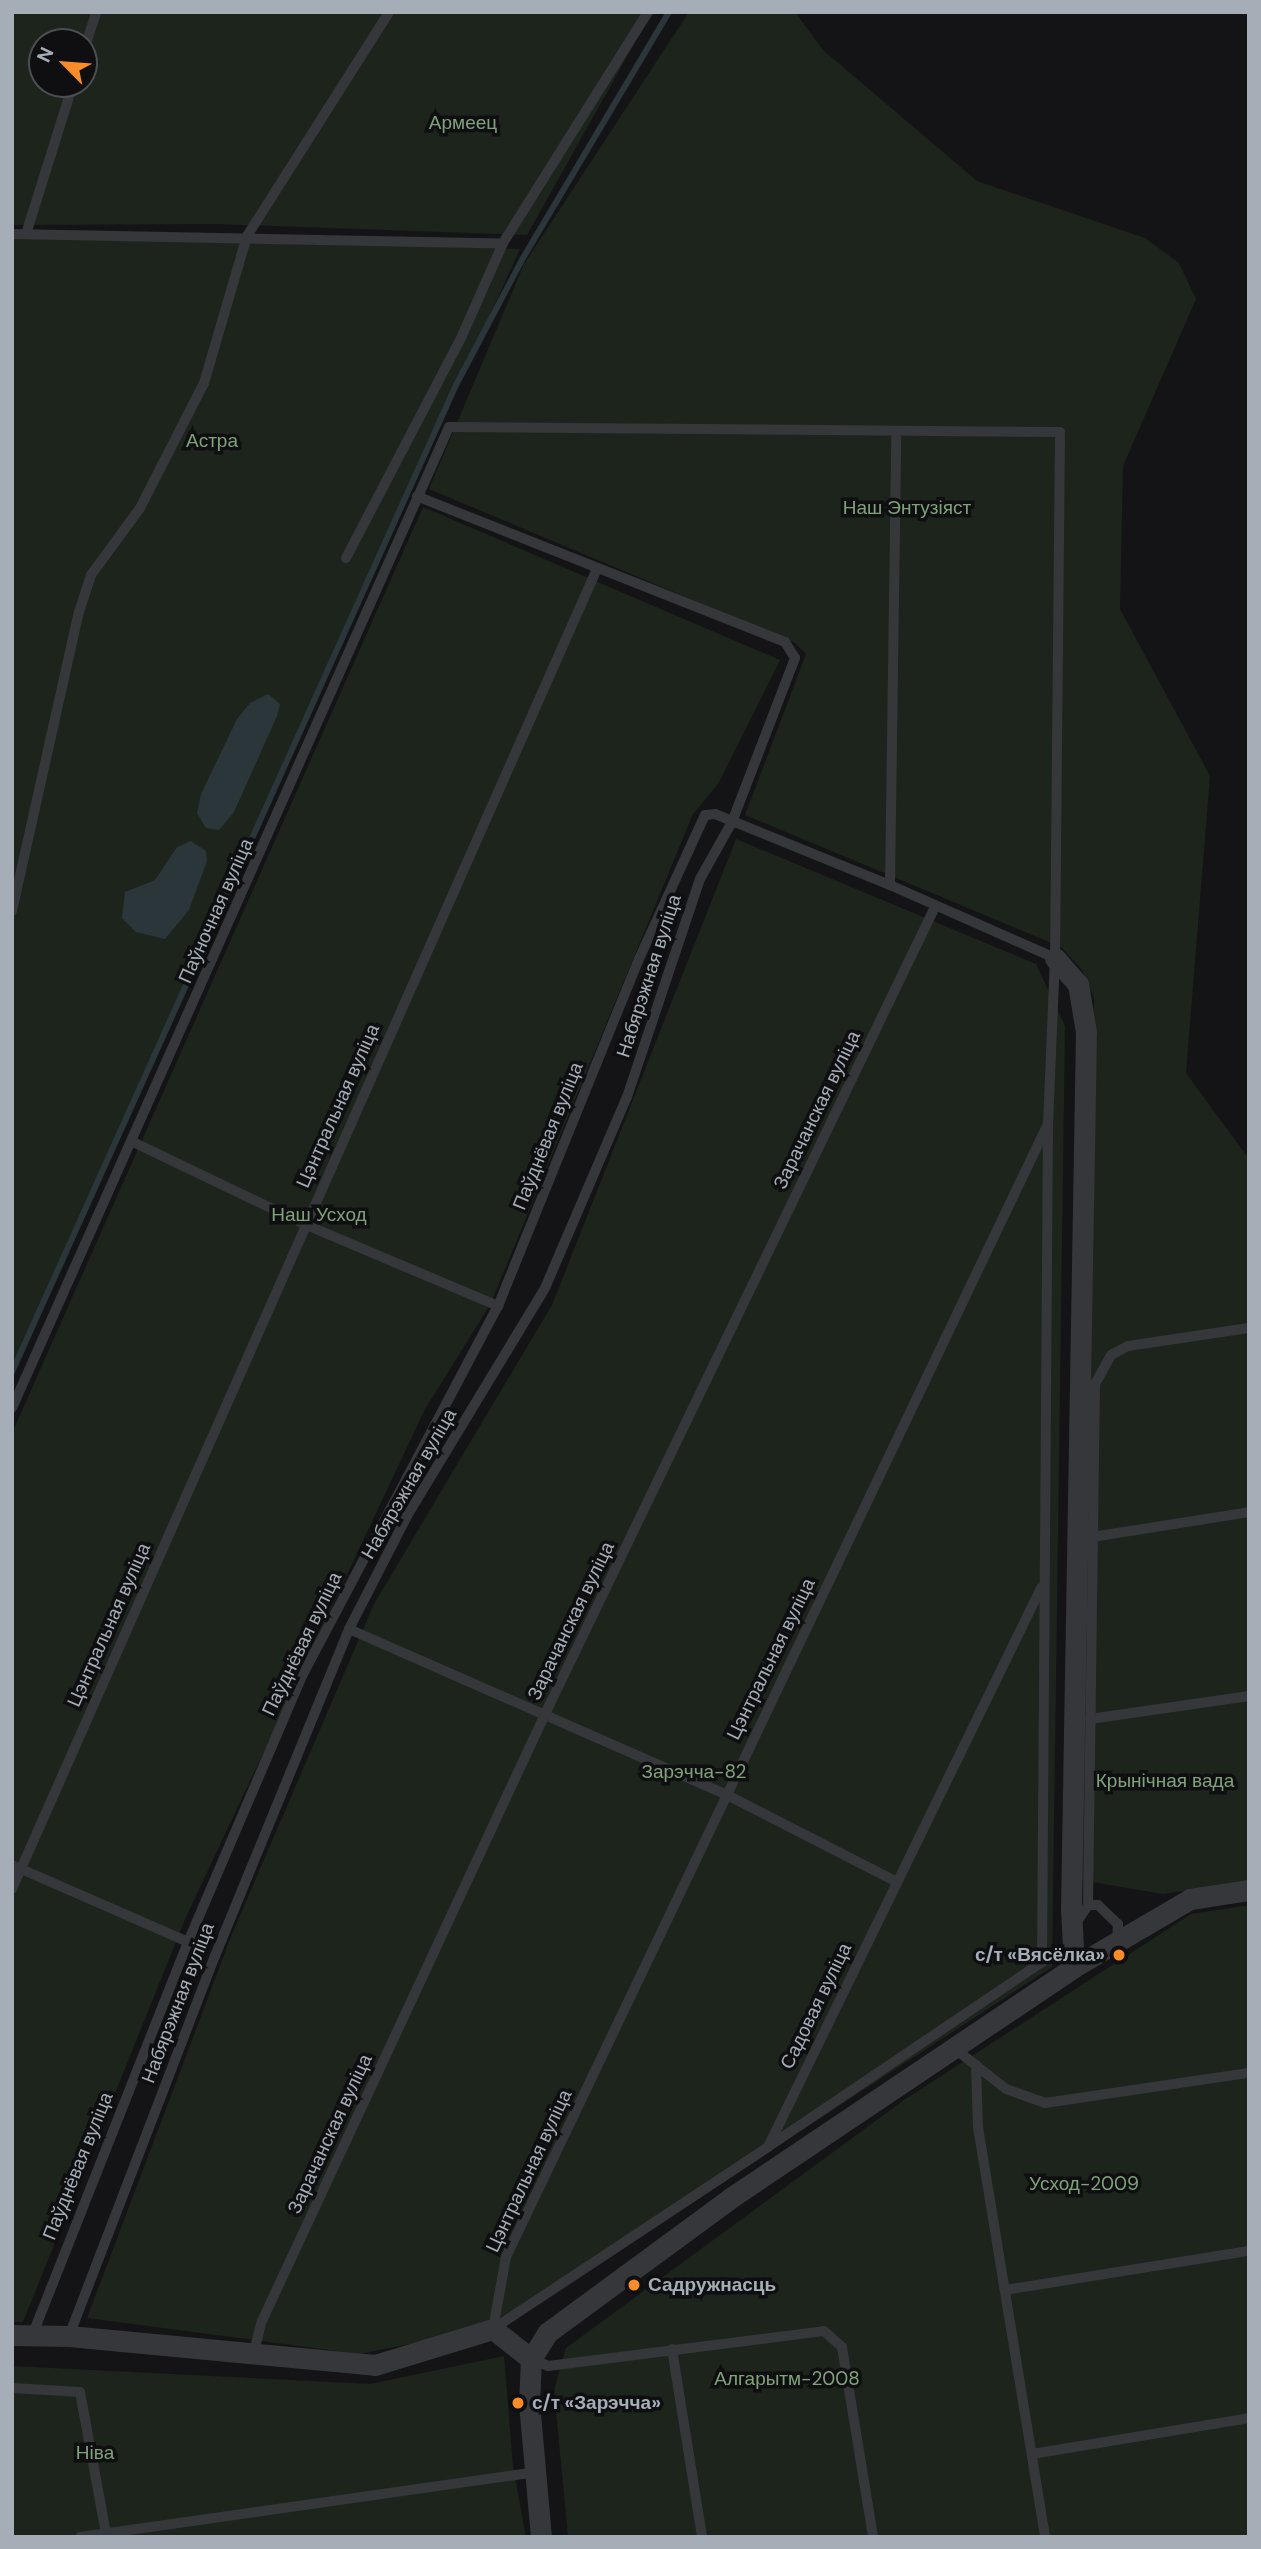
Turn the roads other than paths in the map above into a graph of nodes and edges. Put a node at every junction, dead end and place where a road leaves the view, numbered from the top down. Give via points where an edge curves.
1 (388, 12) edge
2 (648, 12) edge
3 (69, 98) edge
4 (12, 234) edge
5 (26, 234) junction
6 (247, 236) junction
7 (503, 243) junction
8 (896, 433) junction
9 (417, 496) junction
10 (346, 558) dead end
11 (597, 569) junction
12 (732, 822) junction
13 (890, 885) junction
14 (935, 907) junction
15 (12, 911) edge
16 (1055, 958) junction
17 (1048, 1124) junction
18 (133, 1142) junction
19 (304, 1224) junction
20 (498, 1306) junction
21 (1249, 1328) edge
22 (12, 1408) edge
23 (1249, 1512) edge
24 (1091, 1537) junction
25 (1043, 1584) junction
26 (349, 1629) junction
27 (1249, 1696) edge
28 (545, 1714) junction
29 (1090, 1719) junction
30 (725, 1794) junction
31 (17, 1867) edge
32 (895, 1881) junction
33 (12, 1889) edge
34 (1249, 1890) edge
35 (1088, 1905) junction
36 (1073, 1932) junction
37 (188, 1942) junction
38 (1117, 1942) junction
39 (1074, 1967) junction
40 (954, 2048) junction
41 (975, 2065) junction
42 (1249, 2073) edge
43 (768, 2147) junction
44 (1249, 2251) edge
45 (1005, 2290) junction
46 (493, 2329) junction
47 (22, 2336) edge
48 (69, 2336) junction
49 (672, 2349) junction
50 (253, 2356) junction
51 (531, 2359) junction
52 (12, 2388) edge
53 (1249, 2418) edge
54 (1032, 2454) junction
55 (534, 2472) junction
56 (106, 2533) junction
57 (80, 2537) edge
58 (541, 2537) edge
59 (702, 2537) edge
60 (873, 2537) edge
61 (1045, 2537) edge

1 - 6 lane
2 - 7 lane
3 - 5 lane
4 - 5 lane
5 - 6 lane
6 - 7 lane
6 - 15 lane via 204,383 140,508 91,575
7 - 10 lane via 461,338
8 - 9 lane, Паўночная вуліца via 449,426
8 - 13 lane
8 - 16 lane via 1059,432
9 - 11 lane
9 - 18 lane, Паўночная вуліца
11 - 12 lane, Набярэжная вуліца via 785,642 795,658
11 - 19 lane, Цэнтральная вуліца
12 - 13 lane
12 - 20 lane, Паўднёвая вуліца via 705,815 639,959
12 - 26 lane, Набярэжная вуліца via 700,879 628,1097 545,1289 407,1516
13 - 14 lane
14 - 16 lane
14 - 28 lane, Зарачанская вуліца
16 - 17 lane
16 - 36 street via 1078,984 1086,1032
17 - 25 lane
17 - 30 lane, Цэнтральная вуліца
18 - 19 lane
18 - 22 lane, Паўночная вуліца
19 - 20 lane
19 - 31 lane, Цэнтральная вуліца
20 - 37 lane, Паўднёвая вуліца via 302,1676
21 - 24 lane via 1128,1346 1111,1355 1095,1384
23 - 24 lane
24 - 29 lane
25 - 32 lane, Садовая вуліца
25 - 43 lane via 1042,1962
26 - 28 lane
26 - 48 lane, Набярэжная вуліца via 215,1956
27 - 29 lane
28 - 30 lane
28 - 50 lane, Зарачанская вуліца via 262,2321
29 - 35 lane
30 - 32 lane
30 - 46 lane, Цэнтральная вуліца via 506,2257
31 - 33 lane, Цэнтральная вуліца
31 - 37 lane
32 - 43 lane, Садовая вуліца
34 - 38 street via 1190,1899
35 - 36 lane
35 - 38 lane via 1098,1905 1118,1924
36 - 39 street
37 - 47 lane, Паўднёвая вуліца
38 - 39 street
39 - 40 street
40 - 41 lane
40 - 51 street via 626,2274 547,2333
41 - 42 lane via 1006,2089 1045,2103
41 - 45 lane via 978,2127
43 - 46 lane
44 - 45 lane
45 - 54 lane
46 - 50 street via 375,2365
46 - 51 street
47 - 48 street
48 - 50 street
49 - 51 lane via 548,2366
49 - 59 lane
49 - 60 lane via 800,2331 824,2331 842,2347
51 - 55 street
52 - 56 lane via 80,2392
53 - 54 lane
54 - 61 lane
55 - 56 lane
55 - 58 street
56 - 57 lane

